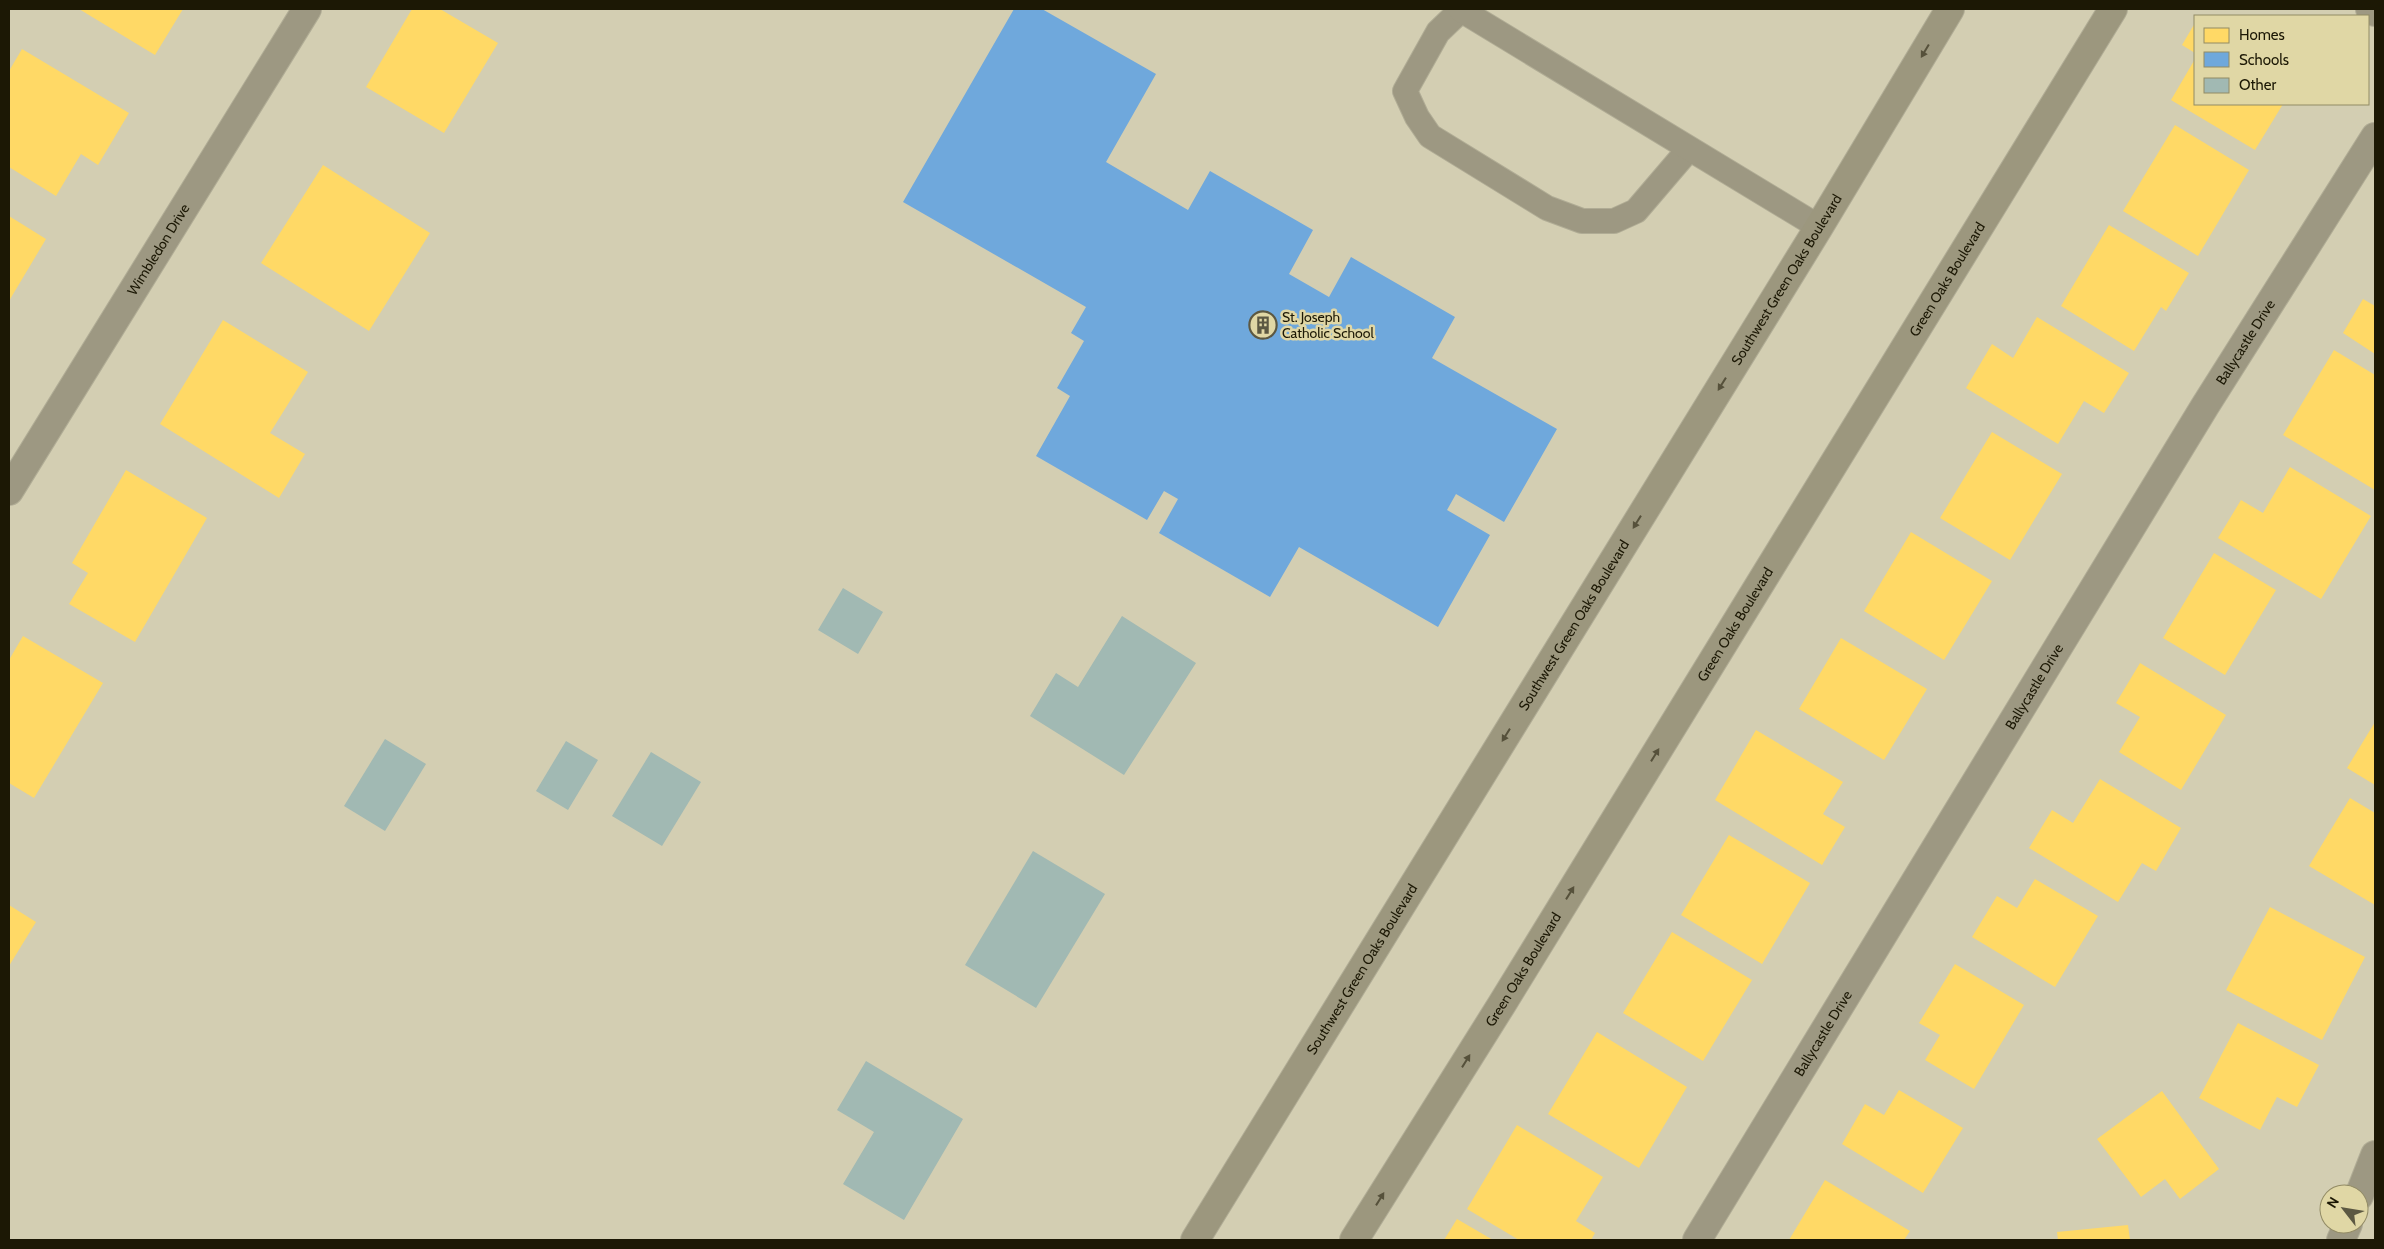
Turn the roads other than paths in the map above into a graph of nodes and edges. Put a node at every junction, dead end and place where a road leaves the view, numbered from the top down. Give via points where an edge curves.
1 (307, 9) edge
2 (1461, 9) edge
3 (1950, 9) edge
4 (2113, 9) edge
5 (2370, 9) edge
6 (2375, 12) edge
7 (2375, 137) edge
8 (1689, 149) junction
9 (1819, 227) junction
10 (9, 492) edge
11 (2375, 1155) edge
12 (2364, 1184) edge
13 (1203, 1237) edge
14 (1354, 1240) edge
15 (1698, 1240) edge

1 - 10 street, Wimbledon Drive
2 - 8 lane
2 - 8 lane via 1438,32 1405,91 1430,136 1539,203 1582,221 1614,221 1636,211
3 -> 9 main road, Southwest Green Oaks Boulevard
14 -> 4 main road, Green Oaks Boulevard
5 - 6 street
7 - 15 street, Ballycastle Drive via 2205,406
8 - 9 lane
9 -> 13 main road, Southwest Green Oaks Boulevard
11 - 12 street

